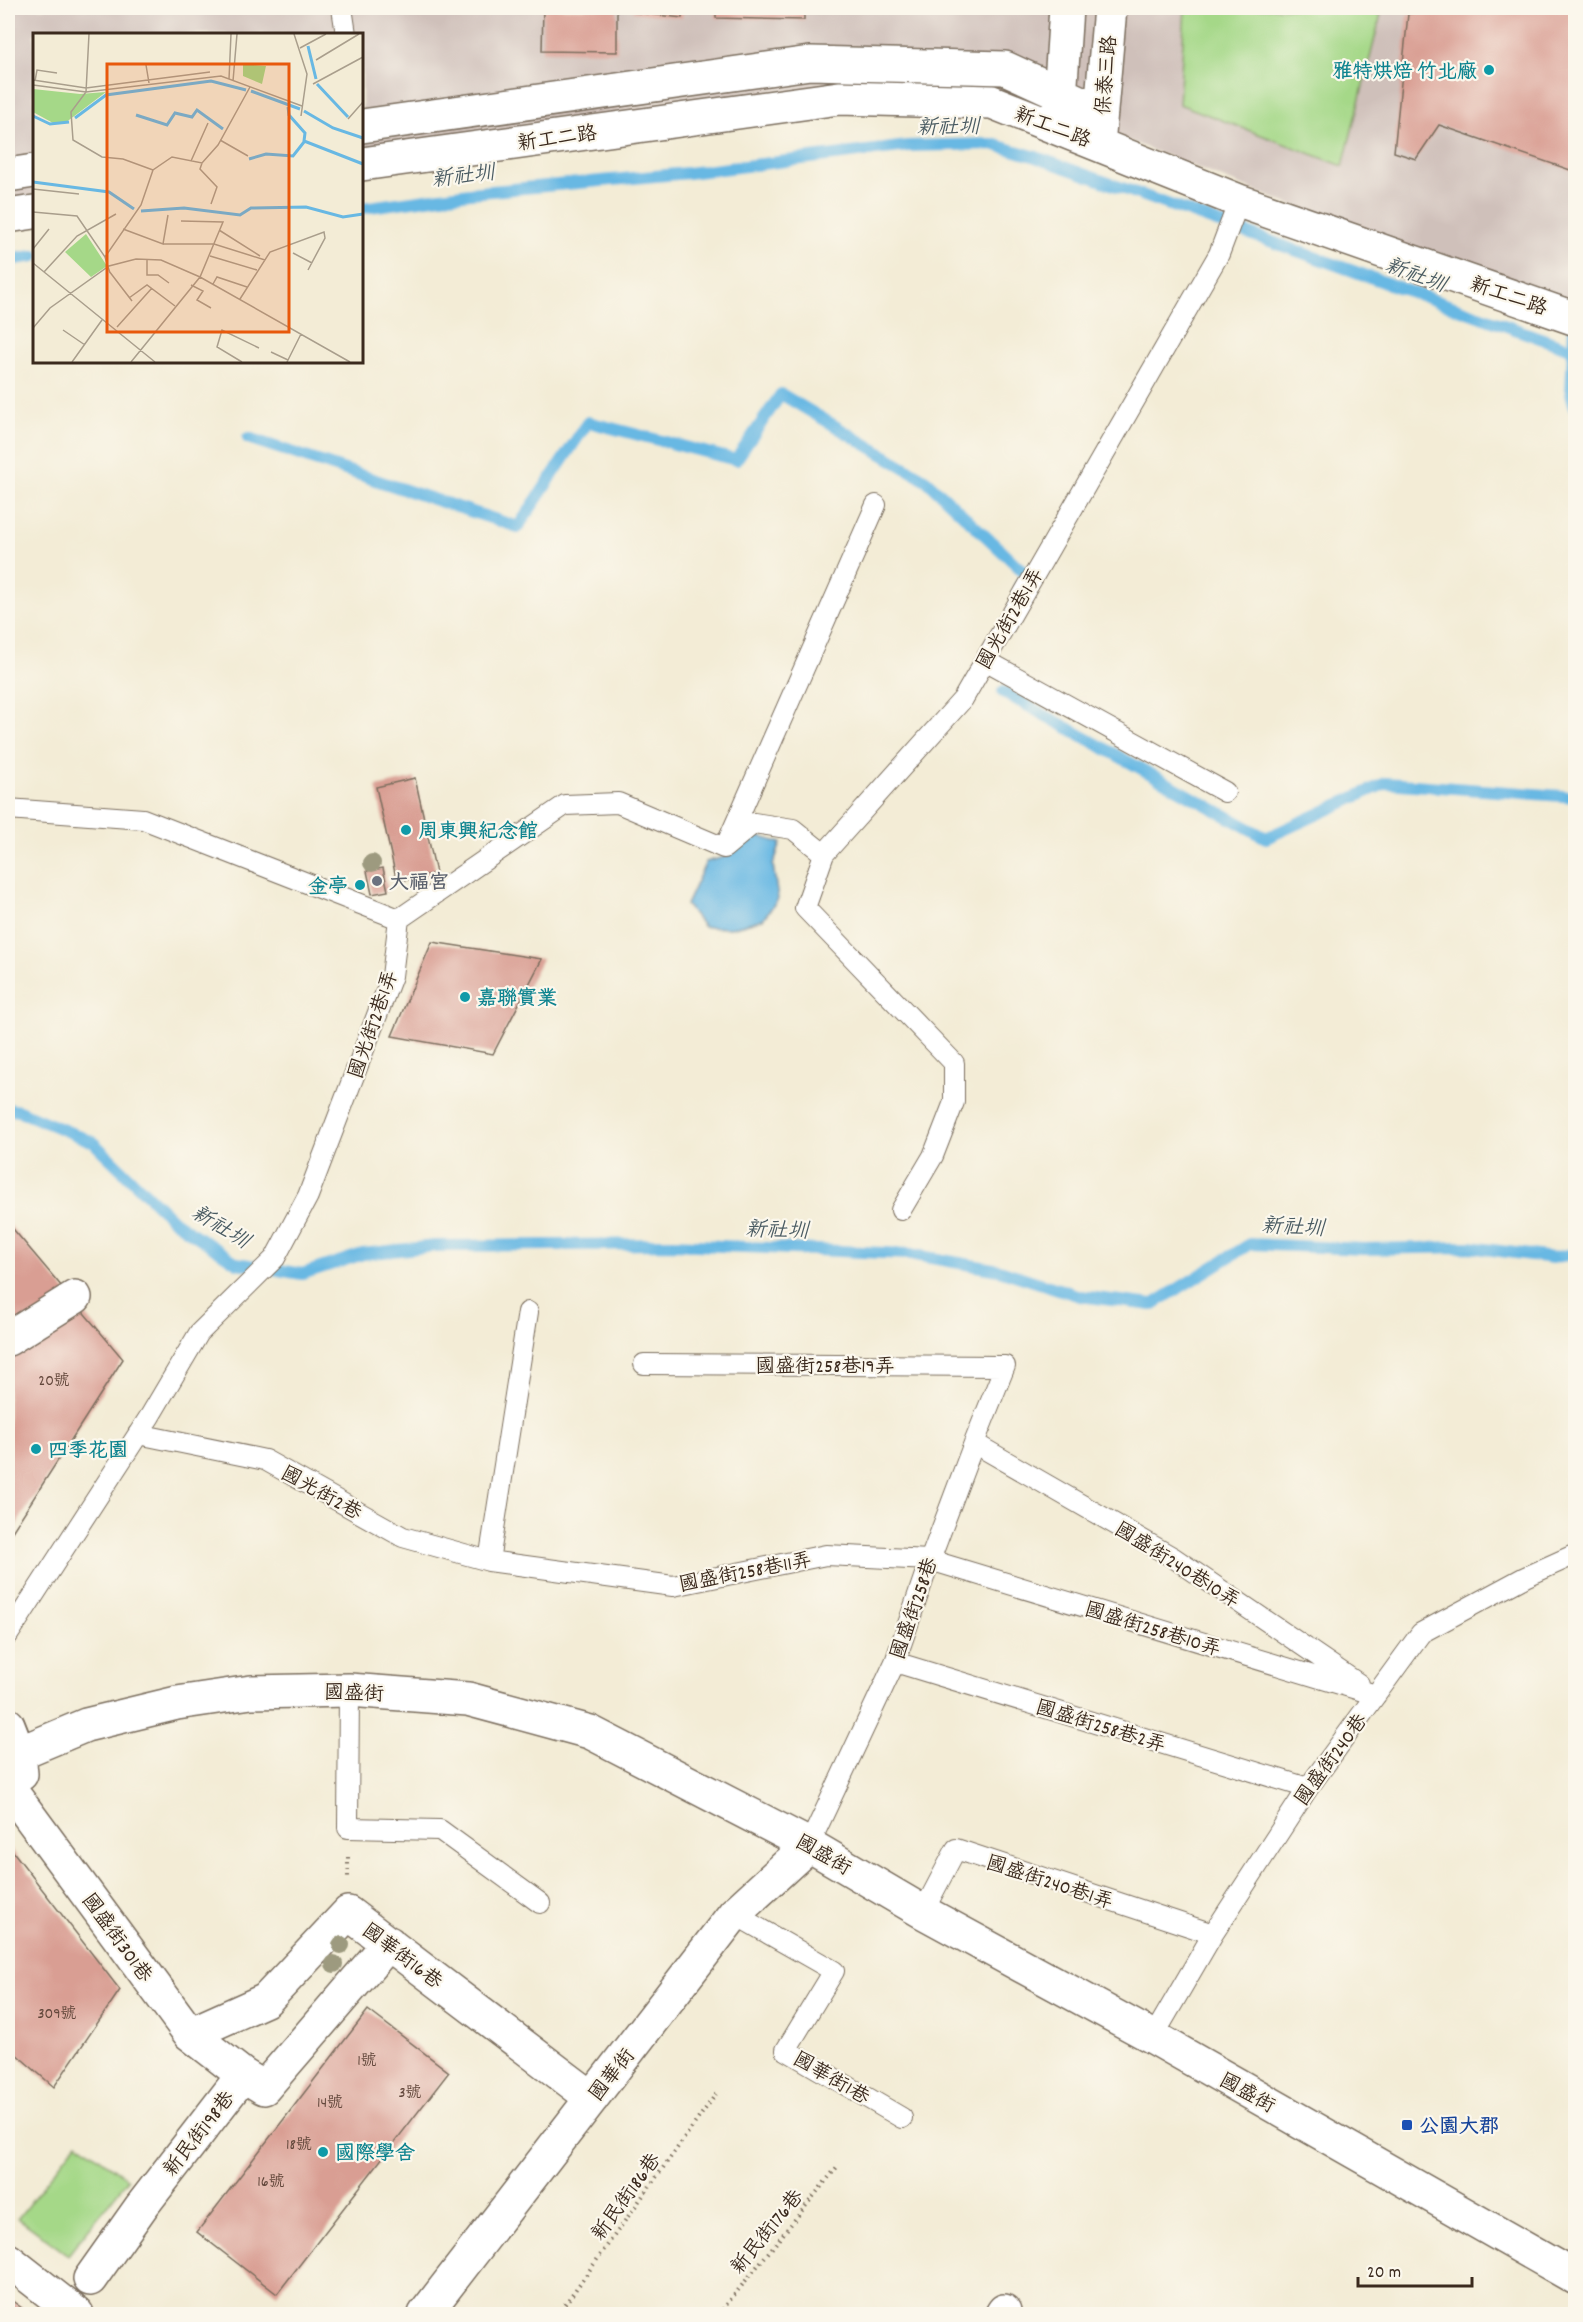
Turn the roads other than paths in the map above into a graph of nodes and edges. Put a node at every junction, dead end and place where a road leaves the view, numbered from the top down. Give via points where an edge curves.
1 (342, 8) edge
2 (1066, 8) edge
3 (1110, 8) edge
4 (346, 33) edge
5 (1060, 94) junction
6 (363, 126) edge
7 (1058, 128) junction
8 (1100, 128) junction
9 (363, 157) edge
10 (33, 171) edge
11 (8, 175) edge
12 (1239, 201) junction
13 (33, 212) edge
14 (8, 216) edge
15 (1575, 319) edge
16 (876, 505) dead end
17 (985, 660) junction
18 (1225, 792) dead end
19 (8, 809) edge
20 (724, 848) junction
21 (824, 854) junction
22 (399, 918) junction
23 (901, 1210) dead end
24 (75, 1297) dead end
25 (528, 1312) dead end
26 (8, 1339) edge
27 (644, 1365) dead end
28 (1005, 1366) joint
29 (138, 1434) junction
30 (974, 1443) junction
31 (1575, 1554) edge
32 (930, 1560) junction
33 (489, 1561) junction
34 (8, 1635) edge
35 (895, 1662) junction
36 (349, 1690) junction
37 (1377, 1695) junction
38 (11, 1746) edge
39 (1308, 1788) junction
40 (16, 1798) edge
41 (809, 1845) junction
42 (540, 1903) dead end
43 (923, 1912) junction
44 (734, 1914) junction
45 (1213, 1934) junction
46 (389, 1943) junction
47 (190, 2034) junction
48 (1153, 2037) junction
49 (243, 2075) junction
50 (592, 2098) junction
51 (902, 2118) dead end
52 (8, 2260) edge
53 (1575, 2278) edge
54 (90, 2279) dead end
55 (77, 2314) edge
56 (425, 2314) edge

1 - 4 lane
2 - 5 street
3 - 8 street, 保泰三路
5 - 6 street, 新工二路 via 1005,68 810,63
5 - 7 street
5 - 8 street, 新工二路
7 - 8 street, 新工二路
7 - 9 street, 新工二路 via 992,102 839,98
8 - 12 street, 新工二路
10 - 11 street
12 - 15 street, 新工二路
12 - 17 lane, 國光街2巷1弄 via 1219,254
13 - 14 street
16 - 20 lane
17 - 18 lane
17 - 21 lane, 國光街2巷1弄 via 963,699
19 - 22 lane via 143,819
20 - 21 lane via 754,823 793,829
20 - 22 lane via 618,803 565,805
21 - 23 lane via 805,908 954,1063 954,1102 933,1156
22 - 29 lane, 國光街2巷1弄 via 392,976 308,1196 275,1258 199,1333
24 - 26 street
25 - 33 lane
27 - 28 lane, 國盛街258巷19弄
28 - 30 lane, 國盛街258巷
29 - 33 lane, 國光街2巷 via 265,1460 403,1537
29 - 34 lane
30 - 32 lane, 國盛街258巷
30 - 37 lane, 國盛街240巷10弄 via 1174,1558
31 - 37 lane, 國盛街240巷 via 1420,1633
32 - 33 lane, 國盛街258巷11弄 via 826,1555 673,1586
32 - 35 lane, 國盛街258巷
32 - 37 lane, 國盛街258巷10弄
35 - 39 lane, 國盛街258巷2弄
35 - 41 lane, 國盛街258巷
36 - 38 street, 國盛街 via 251,1692 177,1703
36 - 41 street, 國盛街 via 468,1699 590,1732
36 - 42 lane via 348,1828 440,1830
37 - 39 lane, 國盛街240巷
38 - 40 street
39 - 45 lane, 國盛街240巷
40 - 47 street, 國盛街301巷
41 - 43 street, 國盛街
41 - 44 street, 國華街
43 - 45 lane, 國盛街240巷1弄 via 956,1849
43 - 48 street, 國盛街
44 - 50 street, 國華街
44 - 51 lane, 國華街1巷 via 834,1971 786,2050
45 - 48 lane, 國盛街240巷
46 - 47 street, 國華街16巷 via 348,1913 266,2000
46 - 49 street, 新民街198巷 via 264,2088
46 - 50 street, 國華街16巷
47 - 49 street, 國盛街301巷
48 - 53 street, 國盛街
49 - 54 street, 新民街198巷
50 - 56 street, 國華街
52 - 55 street

